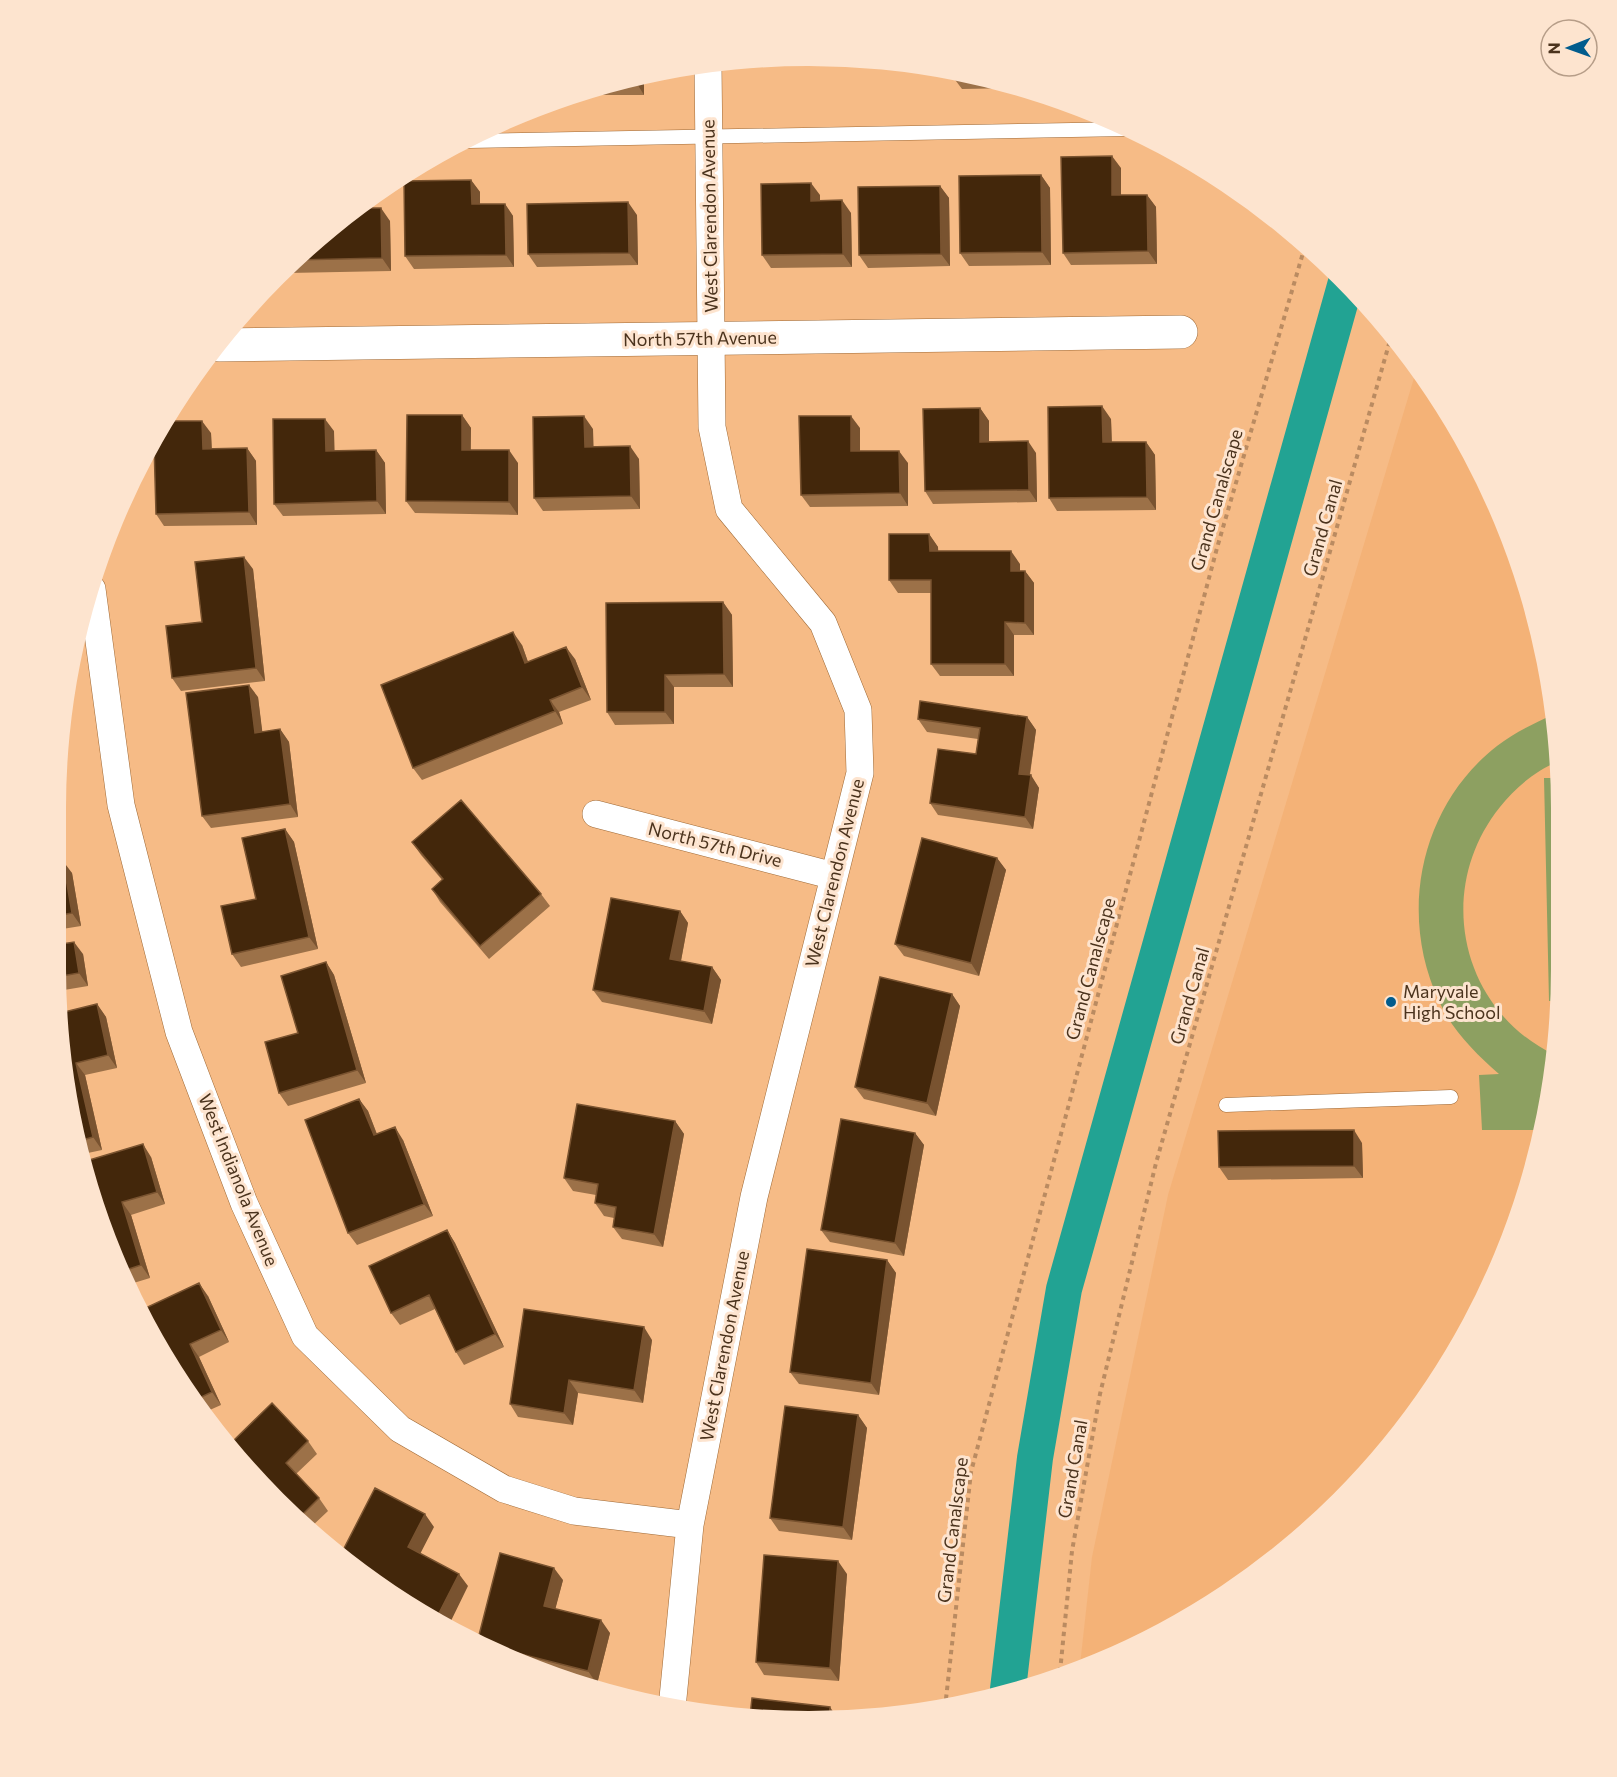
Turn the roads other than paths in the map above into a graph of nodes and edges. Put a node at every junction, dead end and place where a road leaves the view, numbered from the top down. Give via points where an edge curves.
1 (708, 73) edge
2 (1107, 129) edge
3 (709, 136) junction
4 (485, 141) edge
5 (1181, 332) dead end
6 (711, 338) junction
7 (228, 345) edge
8 (94, 605) edge
9 (596, 814) dead end
10 (834, 876) junction
11 (1451, 1096) dead end
12 (1226, 1105) dead end
13 (690, 1525) junction
14 (673, 1698) edge

1 - 3 street, West Clarendon Avenue
2 - 3 lane
3 - 4 lane
3 - 6 street, West Clarendon Avenue
5 - 6 street, North 57th Avenue
6 - 7 street, North 57th Avenue
6 - 10 street, West Clarendon Avenue via 712,427 729,509 823,624 858,710 860,773
8 - 13 street, West Indianola Avenue via 121,805 179,1032 244,1203 305,1336 400,1429 504,1489 574,1511
9 - 10 street, North 57th Drive
10 - 13 street, West Clarendon Avenue via 754,1197
11 - 12 lane
13 - 14 street, West Clarendon Avenue

